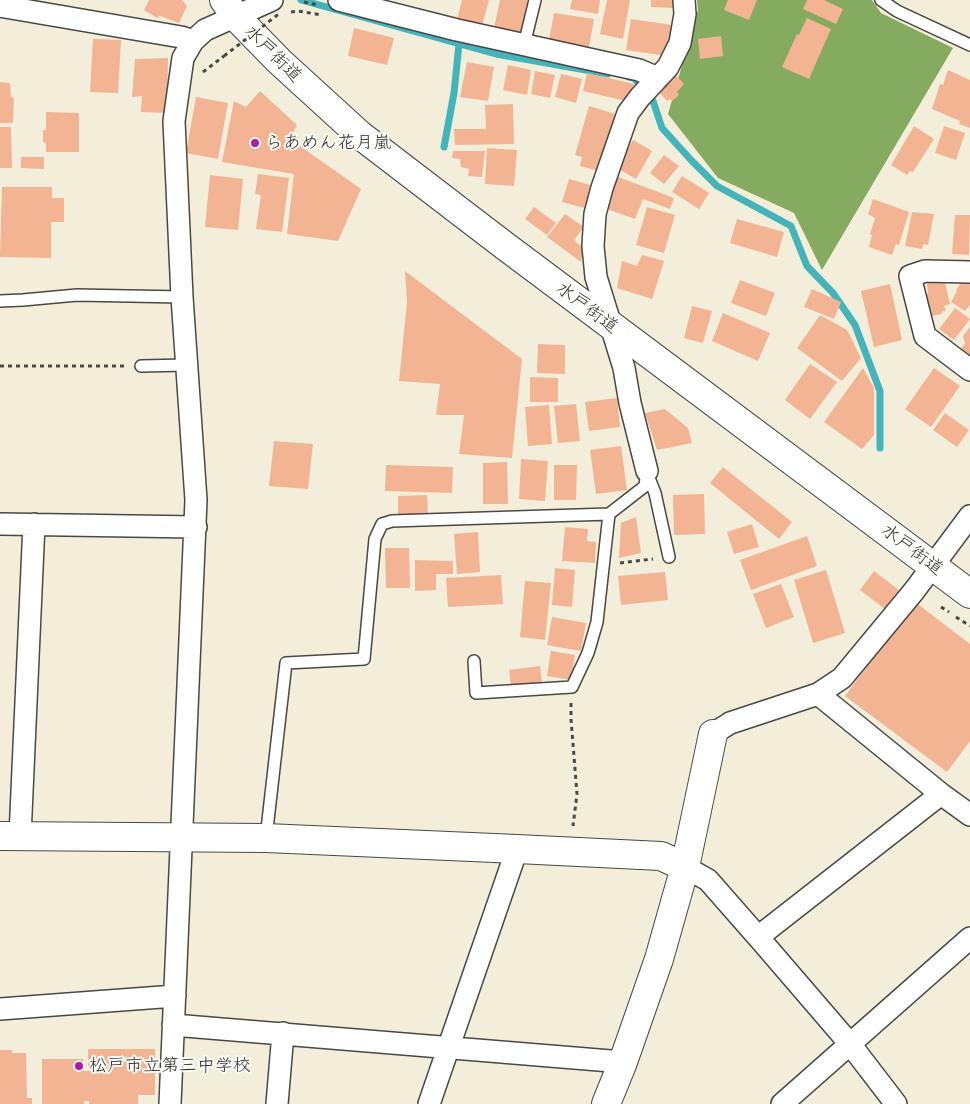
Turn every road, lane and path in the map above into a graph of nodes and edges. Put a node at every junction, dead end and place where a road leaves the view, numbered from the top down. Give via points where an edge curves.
1 (535, 0) edge
2 (684, 0) edge
3 (881, 0) edge
4 (270, 1) edge
5 (304, 2) dead end
6 (0, 6) edge
7 (329, 7) edge
8 (230, 8) edge
9 (193, 41) junction
10 (524, 45) junction
11 (970, 45) edge
12 (224, 56) dead end
13 (649, 87) junction
14 (970, 272) edge
15 (182, 297) junction
16 (0, 301) edge
17 (612, 326) junction
18 (0, 366) edge
19 (141, 366) joint
20 (186, 366) junction
21 (970, 370) edge
22 (647, 471) junction
23 (609, 514) junction
24 (970, 516) edge
25 (0, 524) edge
26 (34, 524) junction
27 (196, 527) junction
28 (669, 557) joint
29 (603, 565) junction
30 (933, 566) junction
31 (970, 594) edge
32 (474, 661) dead end
33 (572, 687) junction
34 (818, 694) junction
35 (714, 734) joint
36 (941, 794) junction
37 (970, 815) edge
38 (10, 836) edge
39 (182, 838) junction
40 (266, 838) junction
41 (517, 849) junction
42 (570, 851) junction
43 (685, 867) junction
44 (758, 937) junction
45 (970, 938) edge
46 (175, 996) junction
47 (0, 1009) edge
48 (172, 1025) junction
49 (283, 1033) junction
50 (850, 1044) junction
51 (448, 1048) junction
52 (623, 1062) junction
53 (170, 1104) edge
54 (276, 1104) edge
55 (429, 1104) edge
56 (606, 1104) edge
57 (782, 1104) edge
58 (896, 1104) edge

1 - 10 lane
2 - 13 street via 680,43 668,67
3 - 11 lane via 897,11
4 - 8 street
5 - 7 path
6 - 9 street via 174,35
7 - 10 street
7 - 12 path, bridge via 280,13
8 - 9 street
8 - 17 main road, 水戸街道 via 279,61 360,135
9 - 15 street via 184,58 174,121
10 - 13 street via 639,70
13 - 17 street via 628,114 595,214 593,246 596,277
14 - 21 street via 924,271 910,276 925,336
15 - 16 lane via 76,295
15 - 20 street
17 - 22 street
17 - 30 main road, 水戸街道
18 - 19 path
19 - 20 lane
20 - 27 street
22 - 23 lane via 645,486
22 - 28 lane via 656,493
23 - 29 lane
23 - 40 lane via 392,521 382,524 375,539 364,659 286,663
24 - 30 street
25 - 26 street
26 - 27 street
26 - 38 street
27 - 39 street
28 - 29 path
29 - 33 lane via 597,622 588,653
30 - 31 main road, 水戸街道
30 - 34 street via 842,678
32 - 33 lane via 476,693
33 - 42 path via 576,794
34 - 35 street via 730,723
34 - 36 street
35 - 43 main road
36 - 37 street
36 - 44 street
38 - 39 main road
39 - 40 main road
39 - 46 street
40 - 41 main road
41 - 42 main road
41 - 51 street
42 - 43 main road via 661,856
43 - 44 street via 708,880
43 - 52 main road via 659,959
44 - 50 street
45 - 50 street
46 - 47 street
46 - 48 street
48 - 49 street
48 - 53 street
49 - 51 street
49 - 54 street
50 - 57 street
50 - 58 street
51 - 52 street
51 - 55 street
52 - 56 main road

